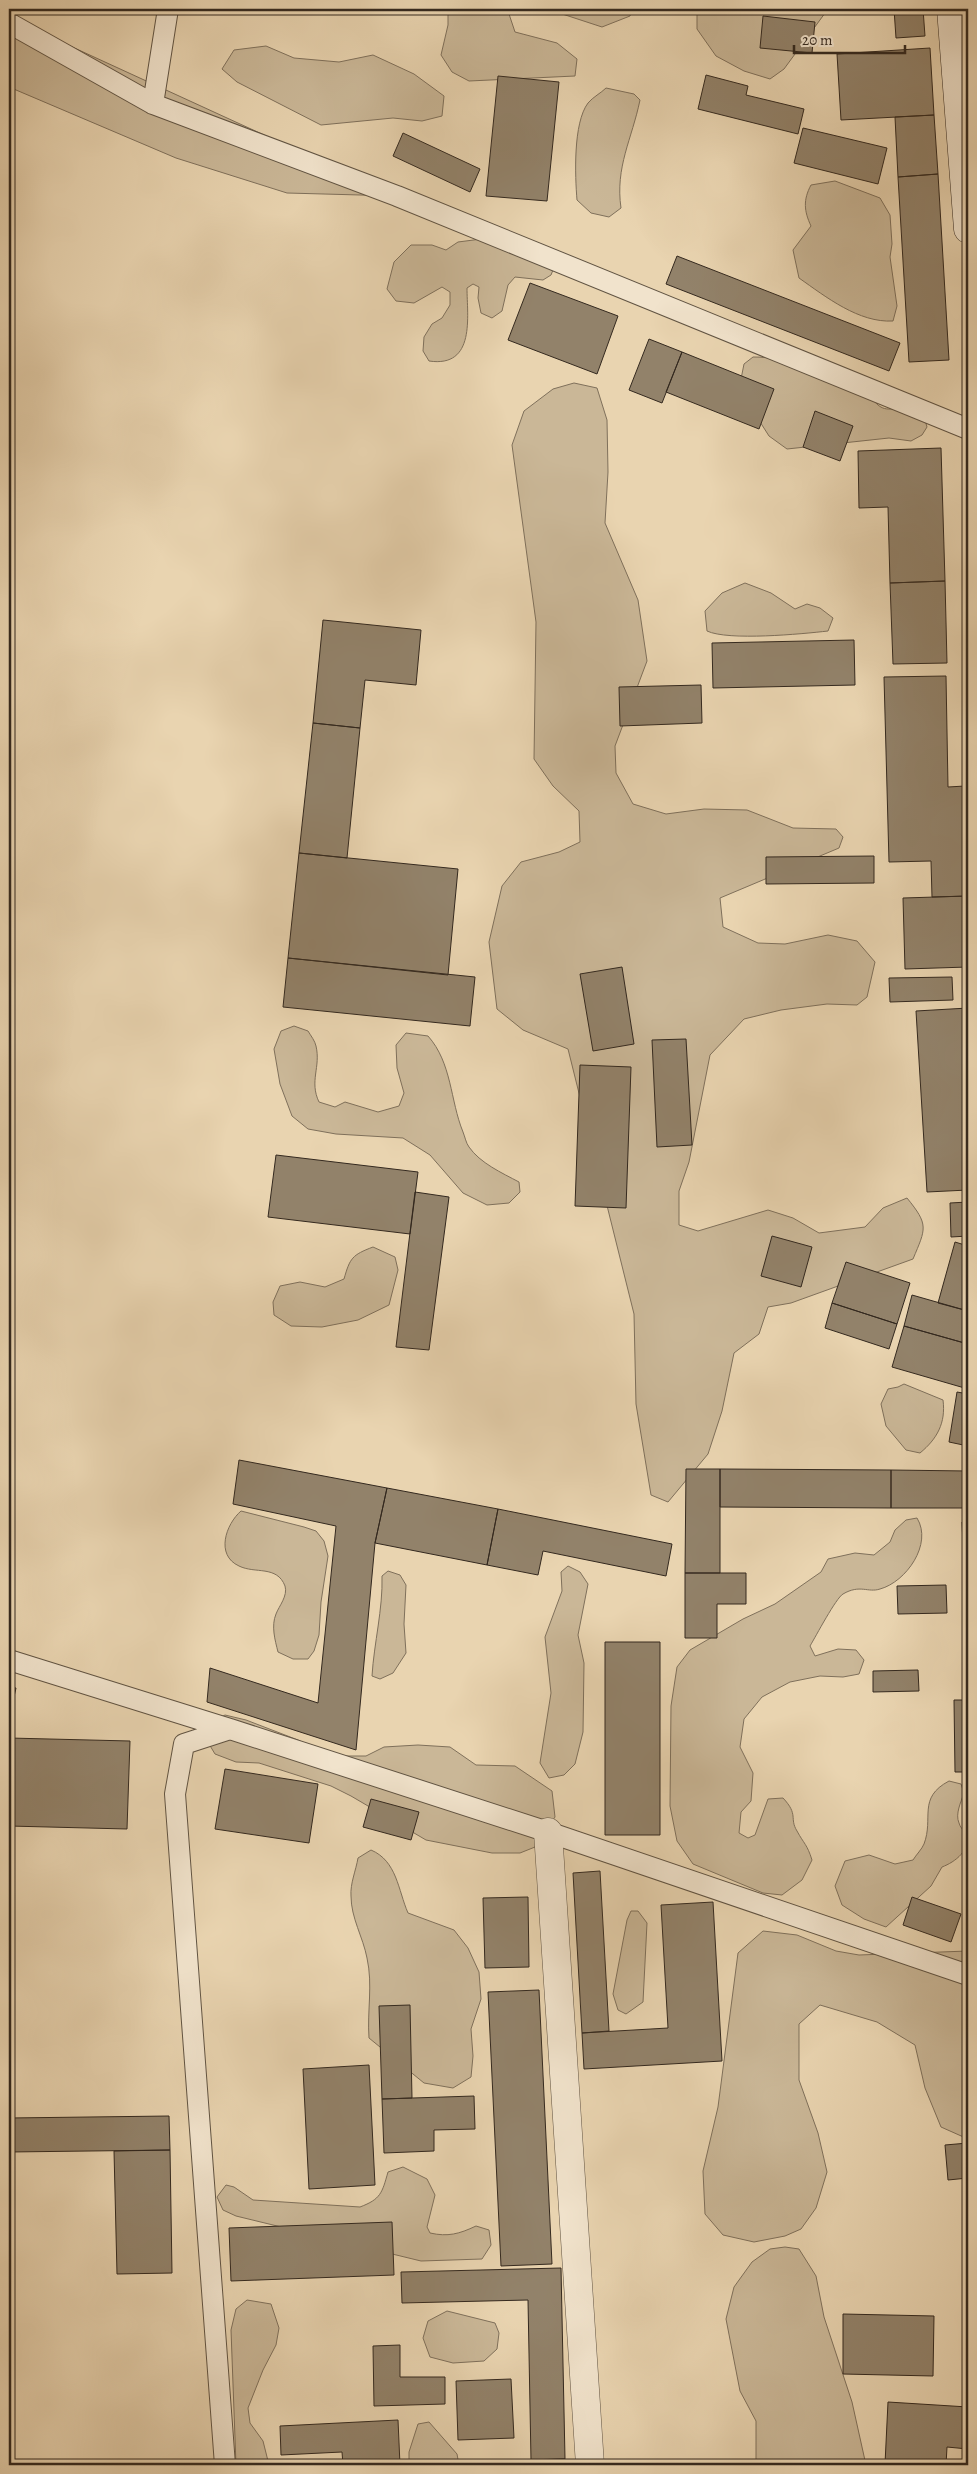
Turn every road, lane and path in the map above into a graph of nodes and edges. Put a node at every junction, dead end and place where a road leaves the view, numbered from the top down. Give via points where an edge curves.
1 (168, 9) edge
2 (951, 9) edge
3 (9, 23) edge
4 (153, 104) junction
5 (968, 230) edge
6 (968, 429) edge
7 (9, 1660) edge
8 (230, 1729) junction
9 (548, 1832) junction
10 (968, 1975) edge
11 (225, 2465) edge
12 (590, 2465) edge

1 - 4 lane
2 - 5 street
3 - 4 lane
4 - 6 lane via 397,196
7 - 8 lane
8 - 9 lane
8 - 11 lane via 184,1744 175,1794
9 - 10 lane
9 - 12 street

